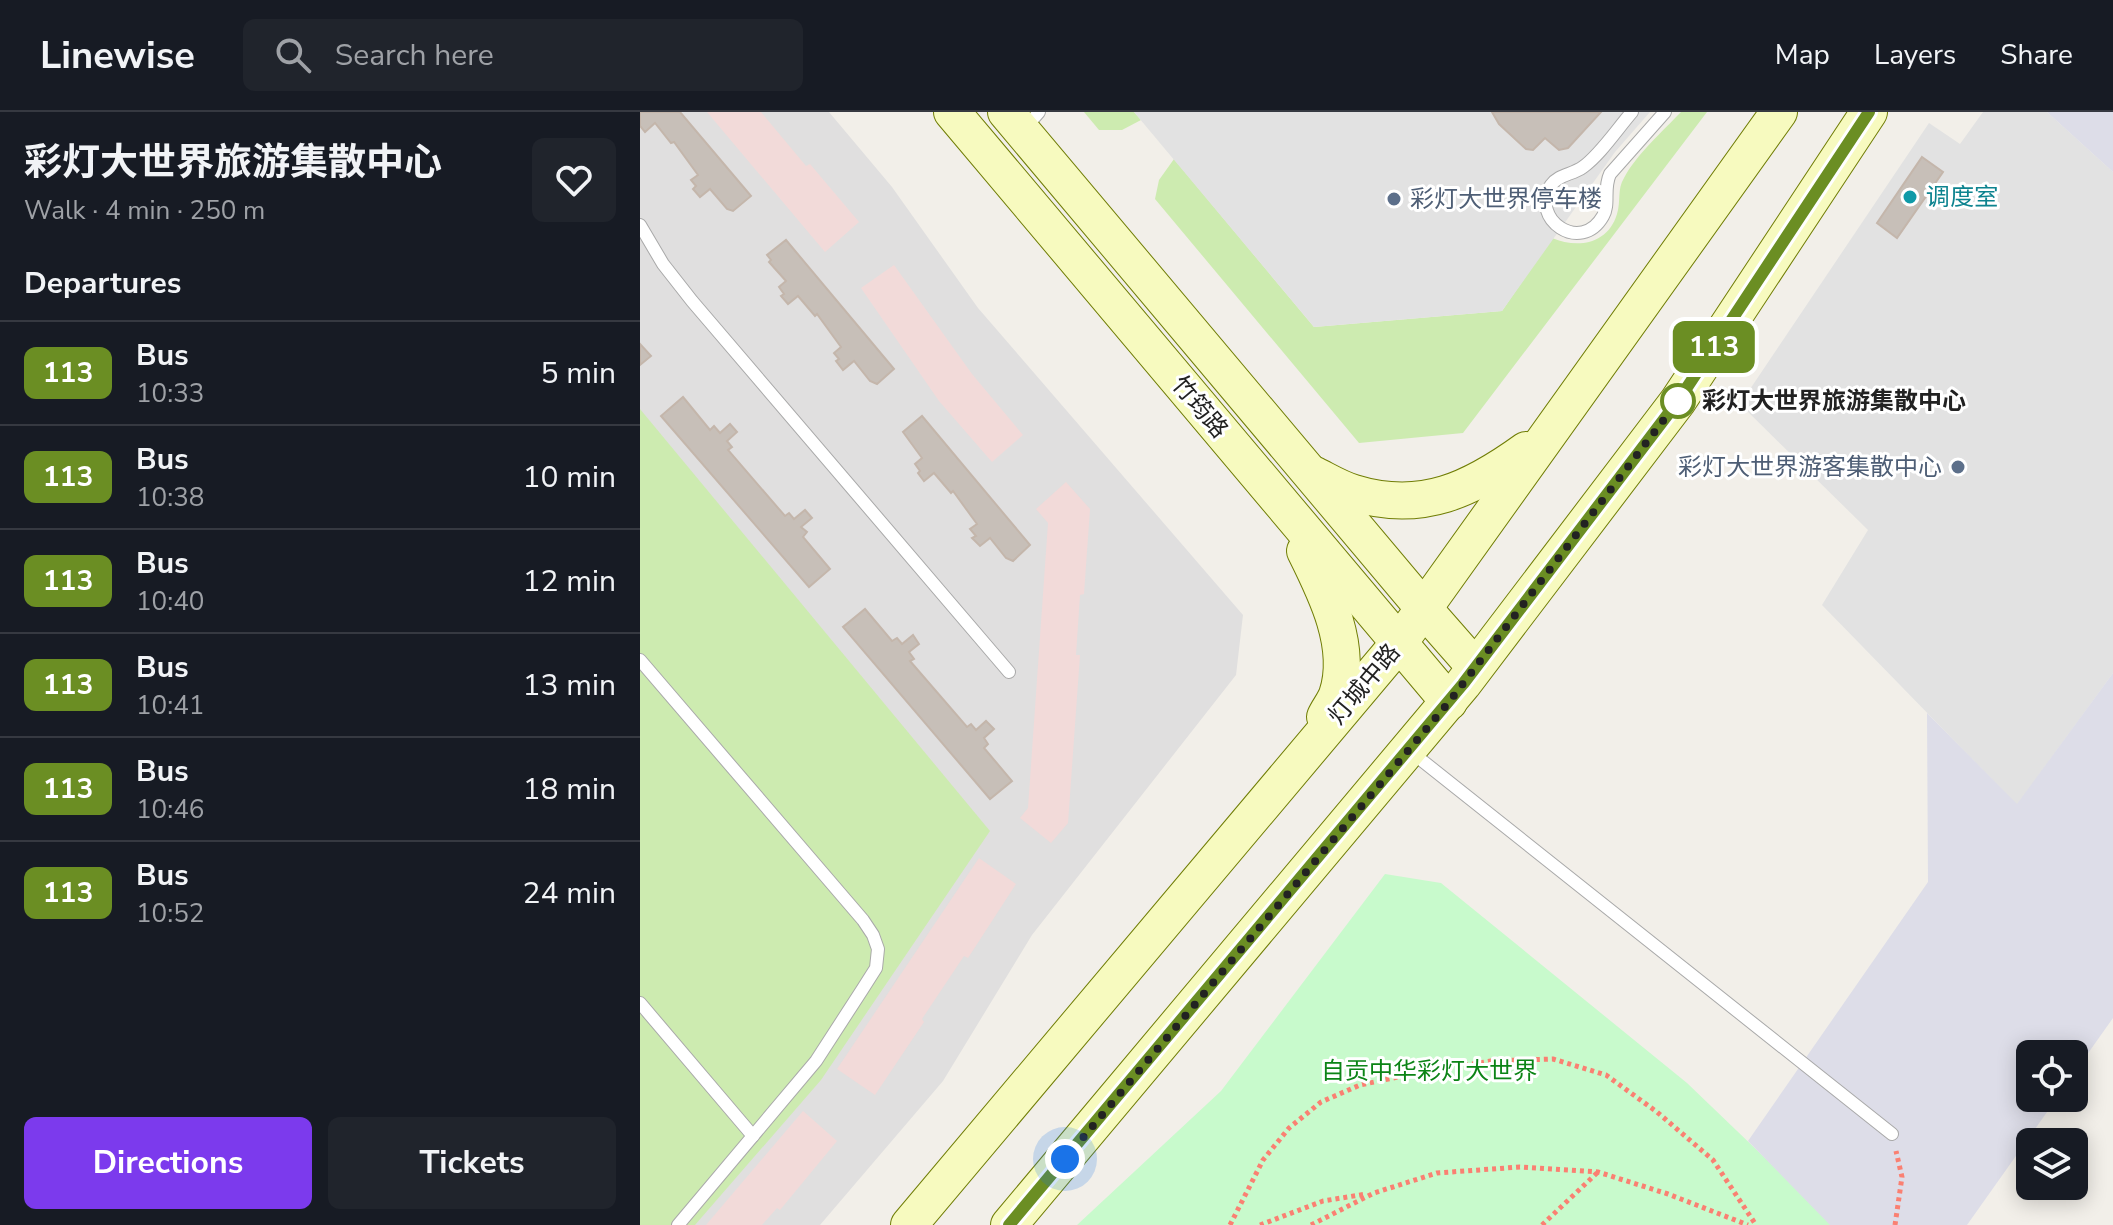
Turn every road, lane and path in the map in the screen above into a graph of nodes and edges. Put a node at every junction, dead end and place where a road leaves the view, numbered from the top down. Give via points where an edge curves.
1 (952, 112) edge
2 (1632, 112) edge
3 (1665, 112) edge
4 (1779, 112) edge
5 (1869, 112) edge
6 (1016, 116) edge
7 (640, 225) edge
8 (1547, 435) junction
9 (1308, 472) junction
10 (1284, 506) junction
11 (1425, 610) junction
12 (1399, 643) junction
13 (640, 660) edge
14 (1475, 667) junction
15 (1009, 672) dead end
16 (1449, 702) junction
17 (1409, 750) junction
18 (1304, 755) junction
19 (640, 1003) edge
20 (1892, 1134) joint
21 (753, 1136) junction
22 (1598, 1172) junction
23 (1374, 1193) junction
24 (678, 1225) edge
25 (909, 1225) edge
26 (1009, 1225) edge
27 (1230, 1225) edge
28 (1260, 1225) edge
29 (1311, 1225) edge
30 (1542, 1225) edge
31 (1748, 1225) edge
32 (1756, 1225) edge
33 (1895, 1225) edge

1 - 10 main road, 竹筠路
2 - 3 lane via 1584,167 1552,183 1547,207 1563,230 1586,232 1596,226 1606,209 1610,174
4 - 8 main road, 灯城中路
5 - 14 main road via 1678,401
6 - 9 main road, 竹筠路
7 - 15 lane via 692,301
8 - 9 main road via 1487,478 1418,501 1353,493
8 - 11 main road, 灯城中路
9 - 11 main road, 竹筠路
10 - 12 main road, 竹筠路
10 - 18 main road via 1336,622 1341,660 1337,695
11 - 12 main road, 灯城中路
11 - 14 main road, 竹筠路
12 - 16 main road, 竹筠路
12 - 18 main road, 灯城中路
13 - 21 lane via 863,920 878,949 876,968 816,1061
14 - 16 main road
16 - 17 main road
17 - 20 lane
17 - 26 main road
18 - 25 main road, 灯城中路
19 - 21 lane
20 - 33 path via 1902,1177
21 - 24 lane
22 - 23 path via 1520,1167 1437,1173
22 - 30 path
22 - 31 path
23 - 28 path via 1323,1201
23 - 29 path
27 - 32 path via 1263,1160 1289,1128 1321,1102 1360,1085 1417,1073 1491,1061 1553,1059 1606,1075 1657,1112 1713,1160

